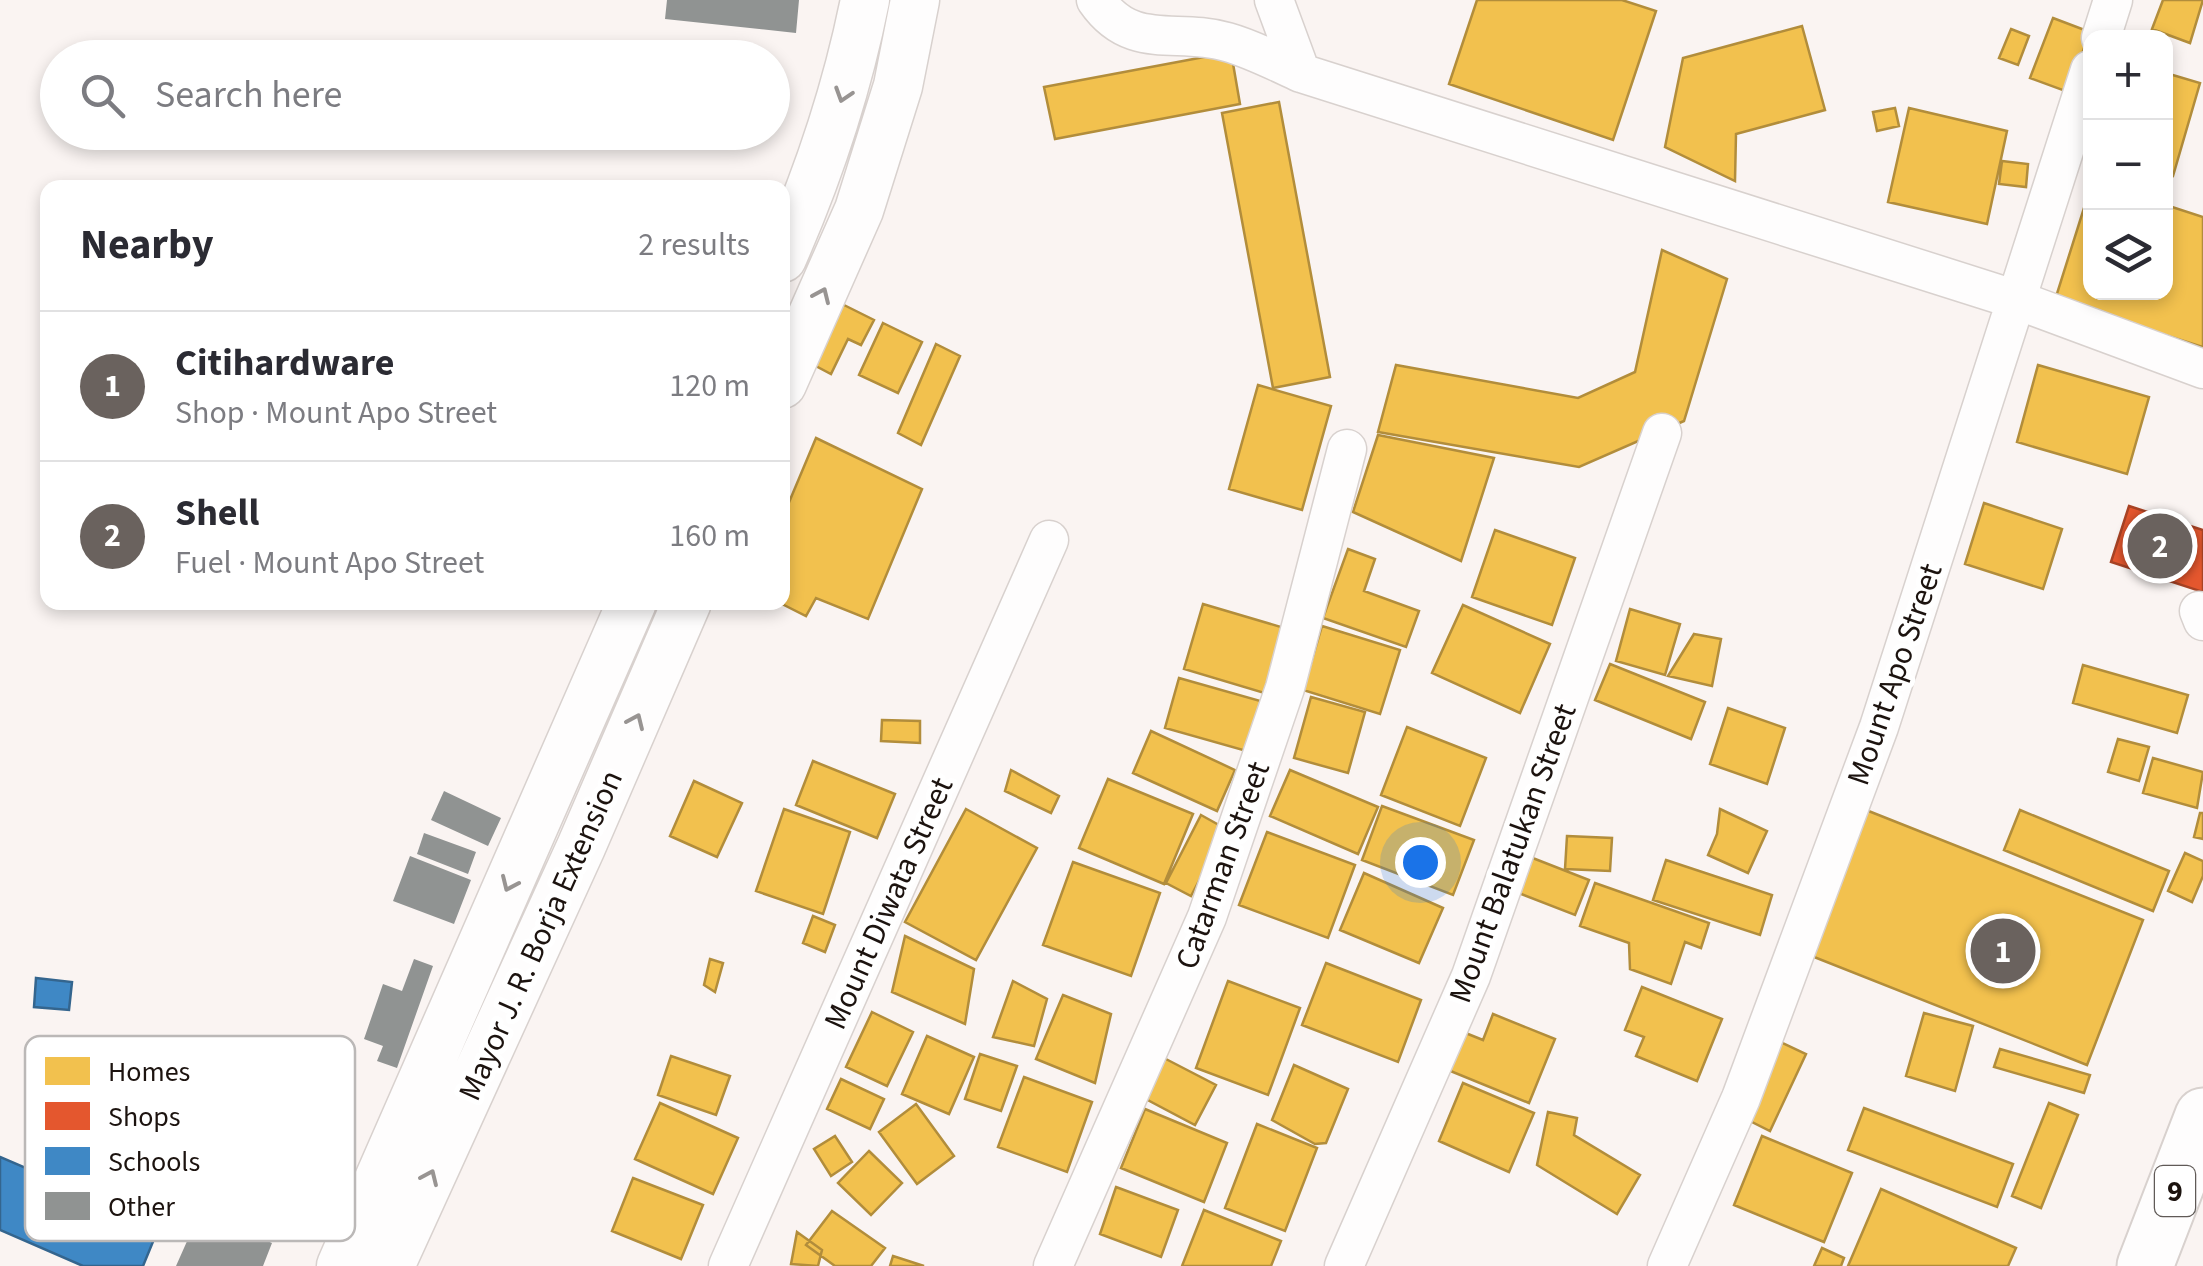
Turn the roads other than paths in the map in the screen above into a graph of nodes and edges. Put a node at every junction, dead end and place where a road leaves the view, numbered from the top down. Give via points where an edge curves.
1 (865, 0) edge
2 (914, 0) edge
3 (1096, 0) edge
4 (1274, 0) edge
5 (2113, 0) edge
6 (2104, 30) edge
7 (1301, 72) junction
8 (2083, 92) edge
9 (790, 240) edge
10 (2018, 300) junction
11 (790, 366) edge
12 (2203, 369) edge
13 (1662, 433) dead end
14 (1347, 449) dead end
15 (1048, 540) dead end
16 (629, 610) edge
17 (684, 610) edge
18 (533, 830) junction
19 (581, 847) junction
20 (2203, 1116) edge
21 (355, 1234) edge
22 (352, 1241) edge
23 (341, 1266) edge
24 (390, 1266) edge
25 (728, 1266) edge
26 (1054, 1266) edge
27 (1344, 1266) edge
28 (1667, 1266) edge
29 (2145, 1266) edge

1 -> 9 main road via 850,75
11 -> 2 main road via 858,210 898,86
3 - 7 street via 1108,17 1136,33 1224,41
4 - 7 street
5 - 6 street
7 - 10 street
8 - 10 street, Mount Apo Street
10 - 12 street
10 - 28 street, Mount Apo Street via 1879,727 1742,1098
13 - 27 street, Mount Balatukan Street via 1471,976
14 - 26 street, Catarman Street via 1285,688 1208,916
15 - 25 street, Mount Diwata Street
16 - 18 main road, Mayor J. R. Borja Extension
19 -> 17 main road, Mayor J. R. Borja Extension
18 - 19 main road
18 -> 21 main road, Mayor J. R. Borja Extension
24 -> 19 main road, Mayor J. R. Borja Extension
20 - 29 highway, 9
22 -> 23 main road, Mayor J. R. Borja Extension

